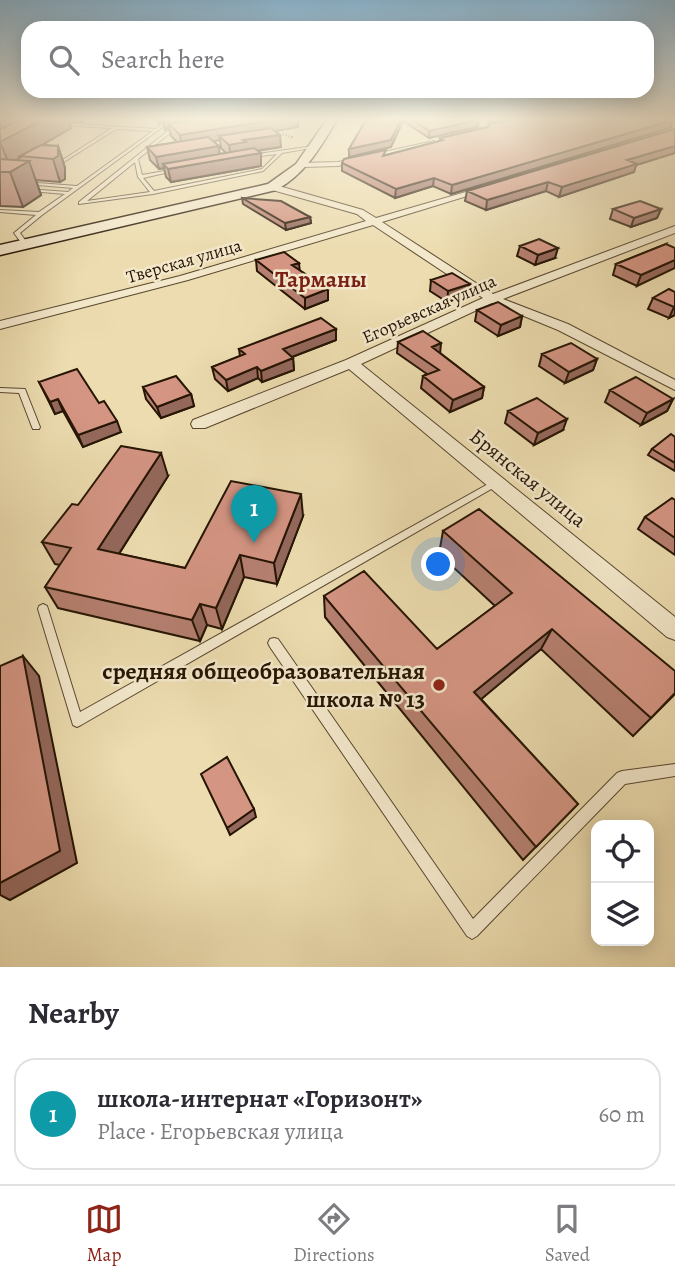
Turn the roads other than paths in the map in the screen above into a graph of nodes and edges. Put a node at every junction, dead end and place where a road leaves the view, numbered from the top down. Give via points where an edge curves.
1 (111, 163) edge
2 (130, 163) edge
3 (137, 163) edge
4 (270, 163) edge
5 (342, 163) edge
6 (303, 164) joint
7 (178, 169) edge
8 (140, 177) junction
9 (20, 183) edge
10 (491, 186) edge
11 (78, 187) junction
12 (272, 187) junction
13 (28, 190) edge
14 (70, 193) junction
15 (153, 193) junction
16 (0, 211) edge
17 (40, 214) junction
18 (376, 222) junction
19 (675, 229) edge
20 (25, 244) junction
21 (0, 250) edge
22 (492, 299) junction
23 (0, 326) edge
24 (351, 363) junction
25 (675, 386) edge
26 (0, 390) edge
27 (199, 424) dead end
28 (36, 428) dead end
29 (497, 482) junction
30 (43, 610) dead end
31 (675, 630) edge
32 (274, 643) dead end
33 (675, 771) edge

1 - 11 lane
2 - 15 lane via 81,203
3 - 8 lane
4 - 15 lane via 263,170
5 - 6 street
6 - 12 street via 292,177
7 - 8 lane
8 - 15 lane
9 - 11 lane
10 - 18 street, Тверская улица
11 - 14 lane
12 - 18 street via 360,212
12 - 20 street
13 - 14 lane
14 - 17 lane
16 - 17 lane
17 - 20 lane via 17,233
18 - 22 street
18 - 23 street, Тверская улица via 109,301
19 - 22 street, Егорьевская улица
20 - 21 street
22 - 24 street, Егорьевская улица
22 - 25 street via 563,327
24 - 27 street, Егорьевская улица
24 - 29 street, Брянская улица
26 - 28 lane via 22,391
29 - 30 lane via 77,722
29 - 31 street, Брянская улица
32 - 33 lane via 472,931 622,778

